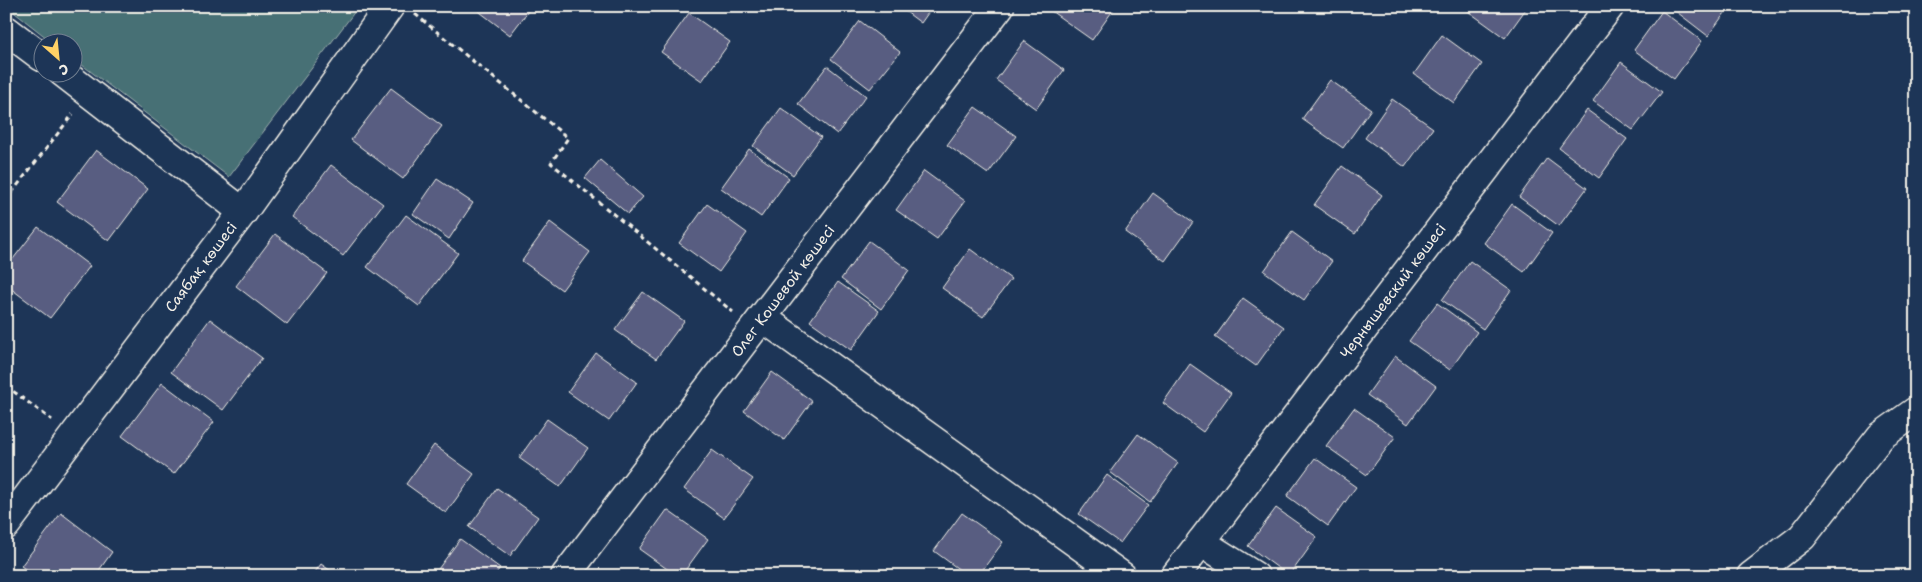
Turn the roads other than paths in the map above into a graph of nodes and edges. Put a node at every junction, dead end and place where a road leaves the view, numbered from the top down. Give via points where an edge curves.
1 (1000, 6) edge
2 (1610, 6) edge
3 (402, 9) edge
4 (6, 30) edge
5 (32, 50) edge
6 (75, 82) edge
7 (243, 212) junction
8 (759, 324) junction
9 (1916, 411) edge
10 (6, 525) edge
11 (1201, 542) junction
12 (565, 576) edge
13 (1122, 576) edge
14 (1175, 576) edge
15 (1255, 576) edge
16 (1751, 576) edge

1 - 8 street, Олег Кошевой көшесі
2 - 11 street, Чернышевский көшесі
3 - 7 street, Саябақ көшесі
4 - 5 street
6 - 7 street
7 - 10 street, Саябақ көшесі
8 - 12 street, Олег Кошевой көшесі
8 - 13 street
9 - 16 street via 1881,436 1802,537
11 - 14 street, Чернышевский көшесі
11 - 15 street

